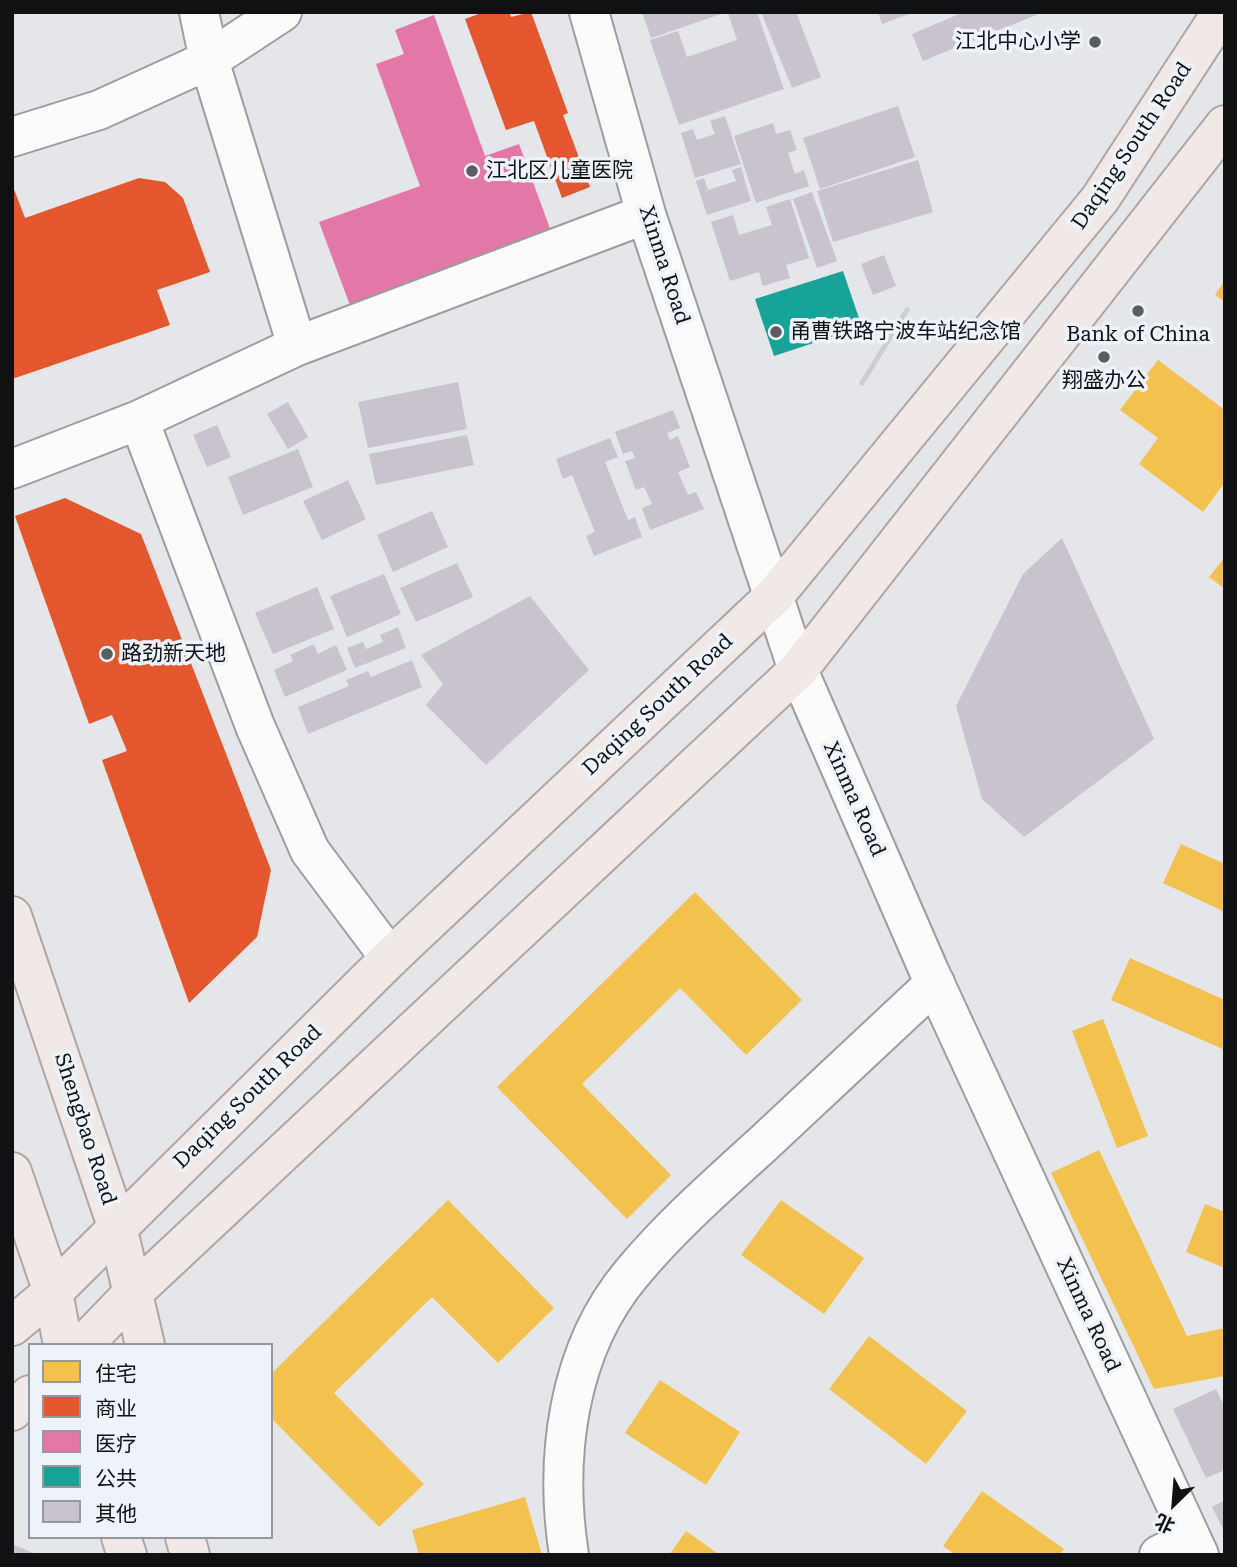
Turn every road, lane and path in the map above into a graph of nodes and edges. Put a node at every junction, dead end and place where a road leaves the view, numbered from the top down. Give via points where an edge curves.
1 (199, 12) edge
2 (282, 12) edge
3 (589, 12) edge
4 (1222, 12) edge
5 (209, 60) junction
6 (1225, 125) edge
7 (12, 137) edge
8 (646, 214) junction
9 (297, 346) junction
10 (139, 420) junction
11 (12, 469) edge
12 (775, 595) junction
13 (798, 670) junction
14 (12, 916) edge
15 (390, 958) junction
16 (935, 983) junction
17 (12, 1172) edge
18 (117, 1226) junction
19 (53, 1292) junction
20 (134, 1292) junction
21 (12, 1326) edge
22 (63, 1343) edge
23 (85, 1343) edge
24 (145, 1343) edge
25 (28, 1397) edge
26 (12, 1411) edge
27 (1183, 1549) edge
28 (569, 1555) edge

1 - 5 street
2 - 5 street
3 - 8 street, Xinma Road
4 - 12 main road, Daqing South Road via 1100,199
5 - 7 street via 99,110
5 - 9 street
6 - 13 main road
8 - 9 street
8 - 12 street, Xinma Road
9 - 10 street
10 - 11 street
10 - 15 street via 255,726 310,851
12 - 13 street, Xinma Road
12 - 15 main road, Daqing South Road
13 - 16 street, Xinma Road
13 - 20 main road
14 - 18 main road, Shengbao Road
15 - 18 main road, Daqing South Road
16 - 27 street, Xinma Road
16 - 28 street via 707,1195 631,1274 606,1311 572,1394 562,1488
17 - 19 main road
18 - 19 main road, Daqing South Road
18 - 20 main road, Shengbao Road
19 - 21 main road, Daqing South Road
19 - 22 main road
20 - 23 main road
20 - 24 main road, Shengbao Road
25 - 26 main road

